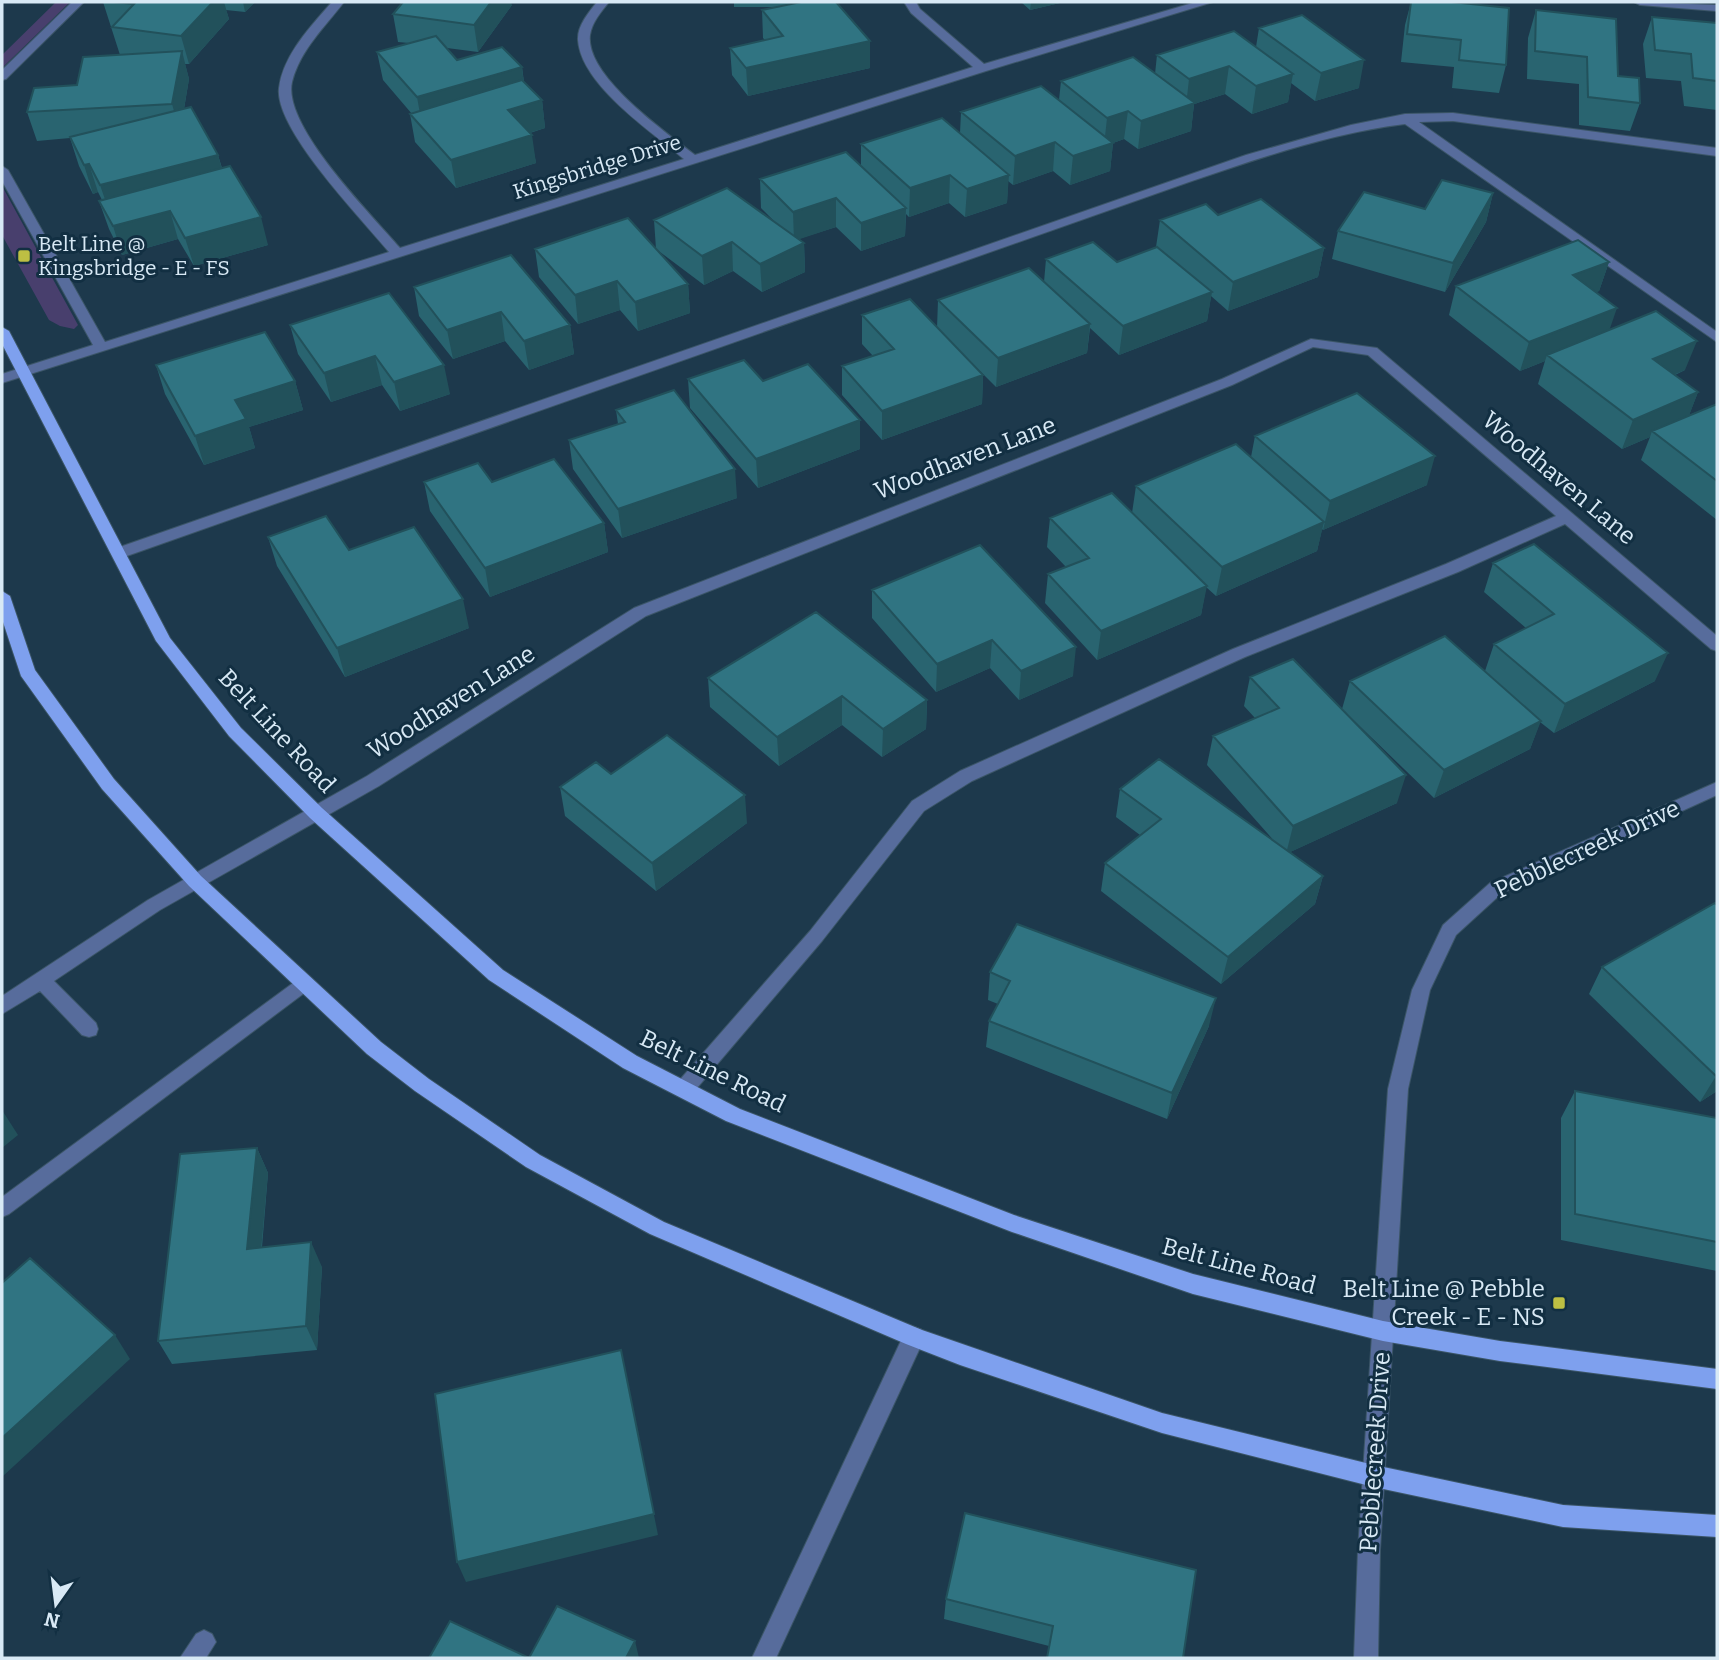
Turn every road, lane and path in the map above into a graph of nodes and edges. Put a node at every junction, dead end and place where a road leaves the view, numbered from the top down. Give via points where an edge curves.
1 (78, 2) edge
2 (338, 2) edge
3 (603, 2) edge
4 (910, 2) edge
5 (1208, 2) edge
6 (1640, 2) edge
7 (1717, 8) edge
8 (982, 68) junction
9 (2, 76) edge
10 (1405, 118) junction
11 (1717, 152) edge
12 (692, 159) junction
13 (2, 170) edge
14 (396, 252) junction
15 (2, 331) edge
16 (1717, 338) edge
17 (102, 349) junction
18 (24, 372) junction
19 (2, 379) edge
20 (1567, 517) junction
21 (119, 553) junction
22 (2, 596) edge
23 (1717, 645) edge
24 (1717, 788) edge
25 (316, 813) junction
26 (195, 881) junction
27 (41, 980) junction
28 (304, 983) junction
29 (2, 1006) edge
30 (89, 1029) dead end
31 (684, 1089) junction
32 (2, 1208) edge
33 (1383, 1331) junction
34 (914, 1337) junction
35 (1717, 1379) edge
36 (1374, 1476) junction
37 (1717, 1525) edge
38 (764, 1658) edge
39 (1366, 1658) edge

1 - 9 street
2 - 14 street via 293,62 284,101 300,134
3 - 12 street via 583,39 587,55 600,77 628,106
4 - 8 street
5 - 8 street, Kingsbridge Drive
6 - 7 street
8 - 12 street, Kingsbridge Drive
10 - 11 street via 1465,118
10 - 16 street
10 - 21 street via 1333,134 1185,179
12 - 14 street, Kingsbridge Drive
13 - 17 street
14 - 17 street, Kingsbridge Drive
15 - 18 main road, Belt Line Road
17 - 18 street, Kingsbridge Drive
18 - 19 street, Kingsbridge Drive
18 - 21 main road, Belt Line Road
20 - 23 street, Woodhaven Lane
20 - 25 street, Woodhaven Lane via 1372,351 1311,343 1227,382 640,612
20 - 31 street via 1239,653 966,776 918,806 816,936
21 - 25 main road, Belt Line Road via 164,641 236,732
22 - 26 main road via 27,672 108,784
24 - 33 street, Pebblecreek Drive via 1496,888 1449,930 1420,990 1398,1089
25 - 26 street, Woodhaven Lane
25 - 31 main road, Belt Line Road via 496,975 630,1062
26 - 27 street, Woodhaven Lane
26 - 28 main road
27 - 29 street, Woodhaven Lane
27 - 30 street
28 - 32 street
28 - 34 main road via 373,1048 533,1161 657,1228
31 - 33 main road, Belt Line Road via 733,1115 1012,1223 1193,1284
33 - 35 main road, Belt Line Road
33 - 36 street, Pebblecreek Drive
34 - 36 main road via 1162,1423
34 - 38 street
36 - 37 main road via 1563,1516
36 - 39 street, Pebblecreek Drive

